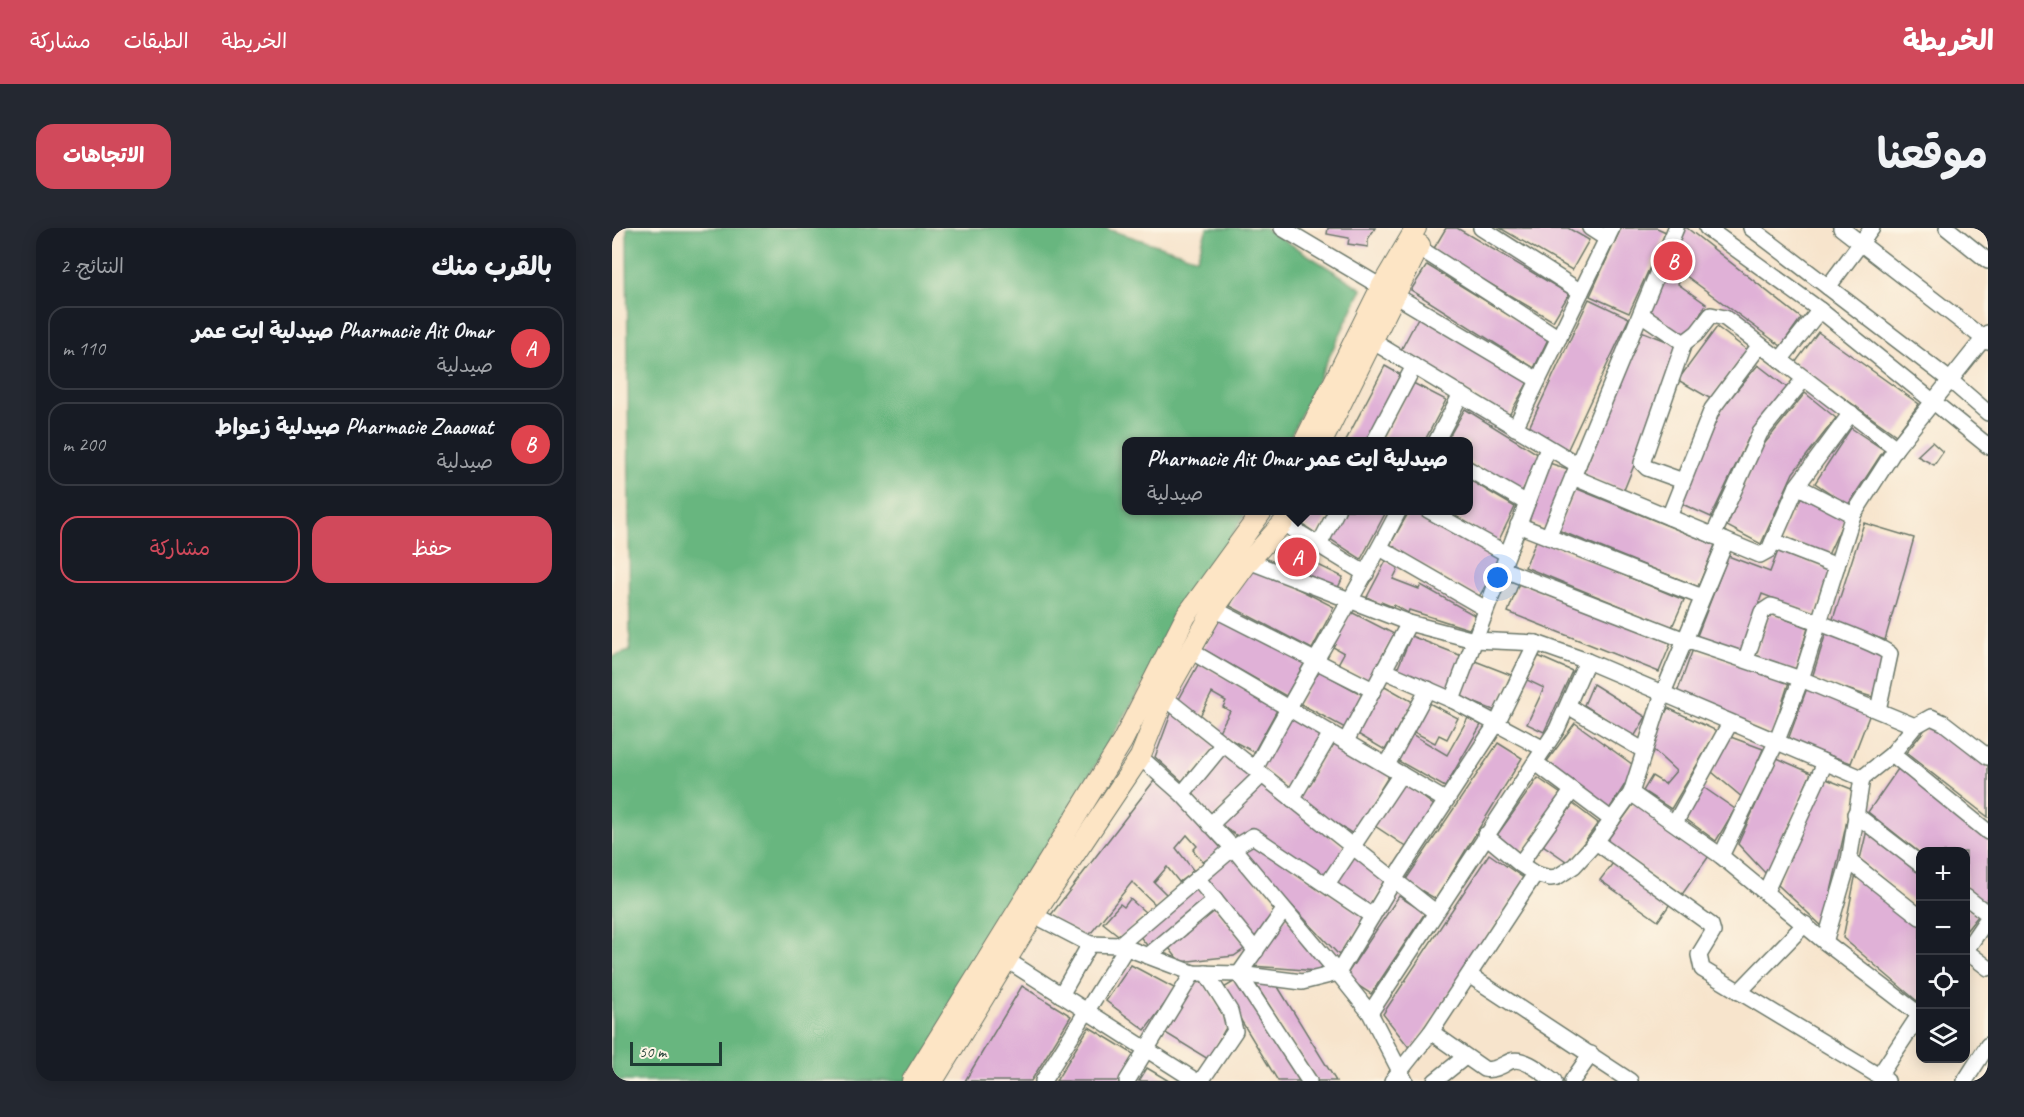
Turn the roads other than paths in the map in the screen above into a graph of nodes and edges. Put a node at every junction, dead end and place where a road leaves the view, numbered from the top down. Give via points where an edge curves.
1 (1282, 228) edge
2 (1428, 228) edge
3 (1481, 228) edge
4 (1590, 228) edge
5 (1676, 228) edge
6 (1707, 228) edge
7 (1751, 228) edge
8 (1841, 228) edge
9 (1872, 228) edge
10 (1947, 228) edge
11 (1610, 233) edge
12 (1414, 239) edge
13 (1860, 243) junction
14 (1988, 261) edge
15 (1828, 286) junction
16 (1388, 291) junction
17 (1581, 292) junction
18 (1820, 310) junction
19 (1641, 314) junction
20 (1559, 338) junction
21 (1987, 338) edge
22 (1372, 341) junction
23 (1684, 343) junction
24 (1761, 345) junction
25 (1780, 360) junction
26 (1414, 366) junction
27 (1804, 379) junction
28 (1538, 380) junction
29 (1951, 381) junction
30 (1461, 394) junction
31 (1936, 401) junction
32 (1851, 413) junction
33 (1988, 413) edge
34 (1515, 428) junction
35 (1306, 437) edge
36 (1325, 437) edge
37 (1376, 437) edge
38 (1438, 437) edge
39 (1988, 446) edge
40 (1548, 447) junction
41 (1896, 448) junction
42 (1576, 471) junction
43 (1473, 472) edge
44 (1683, 481) junction
45 (1797, 486) junction
46 (1527, 503) junction
47 (1261, 515) edge
48 (1334, 515) edge
49 (1396, 515) edge
50 (1437, 515) edge
51 (1853, 515) junction
52 (1286, 517) edge
53 (1669, 517) junction
54 (1518, 525) junction
55 (1548, 537) junction
56 (1719, 538) junction
57 (1773, 541) junction
58 (1319, 545) junction
59 (1380, 548) junction
60 (1507, 554) junction
61 (1241, 558) junction
62 (1837, 566) junction
63 (1502, 569) junction
64 (1366, 574) junction
65 (1702, 597) junction
66 (1351, 603) junction
67 (1214, 609) junction
68 (1486, 609) junction
69 (1409, 623) junction
70 (1819, 624) junction
71 (1474, 640) junction
72 (1685, 640) junction
73 (1536, 643) junction
74 (1189, 650) junction
75 (1315, 659) junction
76 (1746, 659) junction
77 (1587, 661) junction
78 (1383, 670) junction
79 (1801, 679) junction
80 (1428, 689) junction
81 (1373, 690) junction
82 (1663, 693) junction
83 (1164, 697) junction
84 (1452, 700) junction
85 (1568, 706) junction
86 (1287, 707) junction
87 (1878, 710) junction
88 (1497, 723) junction
89 (1730, 723) junction
90 (1915, 726) junction
91 (1331, 733) junction
92 (1346, 741) junction
93 (1776, 743) junction
94 (1223, 744) junction
95 (1544, 749) junction
96 (1643, 750) junction
97 (1892, 754) junction
98 (1140, 757) junction
99 (1988, 757) edge
100 (1536, 763) junction
101 (1825, 763) junction
102 (1387, 765) junction
103 (1258, 772) junction
104 (1401, 774) junction
105 (1862, 778) junction
106 (1572, 791) junction
107 (1631, 793) junction
108 (1182, 794) junction
109 (1292, 799) junction
110 (1445, 801) junction
111 (1855, 814) junction
112 (1612, 820) junction
113 (1675, 823) junction
114 (1210, 825) junction
115 (1988, 832) edge
116 (1485, 835) junction
117 (1596, 842) junction
118 (1353, 847) junction
119 (1233, 848) junction
120 (1720, 856) junction
121 (1848, 861) junction
122 (1916, 861) edge
123 (1520, 864) junction
124 (1535, 874) junction
125 (1197, 878) junction
126 (1394, 880) junction
127 (1327, 885) junction
128 (1766, 891) junction
129 (1215, 900) junction
130 (1970, 901) edge
131 (1284, 910) junction
132 (1435, 912) junction
133 (1916, 913) edge
134 (1034, 915) junction
135 (1372, 916) junction
136 (1988, 916) edge
137 (1805, 924) junction
138 (1825, 942) junction
139 (1970, 943) edge
140 (1090, 944) junction
141 (1123, 946) junction
142 (1256, 951) junction
143 (998, 955) junction
144 (1970, 955) edge
145 (1149, 956) junction
146 (1988, 968) edge
147 (1199, 973) junction
148 (1338, 973) junction
149 (1239, 974) junction
150 (1469, 975) junction
151 (1739, 992) junction
152 (1061, 995) junction
153 (1087, 1011) junction
154 (1916, 1011) edge
155 (1370, 1013) junction
156 (1916, 1021) edge
157 (1431, 1032) junction
158 (1988, 1045) edge
159 (1146, 1049) junction
160 (1591, 1054) junction
161 (1465, 1057) junction
162 (1399, 1077) edge
163 (1883, 1078) edge
164 (912, 1081) edge
165 (933, 1081) edge
166 (1043, 1081) edge
167 (1127, 1081) edge
168 (1196, 1081) edge
169 (1201, 1081) edge
170 (1309, 1081) edge
171 (1435, 1081) edge
172 (1554, 1081) edge
173 (1572, 1081) edge
174 (1630, 1081) edge
175 (1965, 1081) edge

1 - 16 street
2 - 12 street
3 - 17 street
4 - 11 street
5 - 19 street
6 - 18 street
7 - 15 street
8 - 13 street
9 - 13 street
10 - 14 street
11 - 17 street
12 - 16 street
12 - 20 street
13 - 15 street
13 - 21 street
15 - 29 street
16 - 22 street
16 - 28 street
16 - 35 street
17 - 20 street
18 - 25 street
18 - 31 street
19 - 23 street
19 - 42 street
20 - 28 street
21 - 29 street
22 - 26 street
22 - 36 street
23 - 24 street via 1714,314
23 - 44 street via 1641,463
24 - 25 street
24 - 44 street via 1712,409
25 - 27 street
26 - 30 street
26 - 37 street
27 - 32 street
27 - 56 street via 1760,433
28 - 34 street
29 - 31 street
29 - 33 street
30 - 34 street
30 - 38 street
31 - 39 street
31 - 41 street
32 - 41 street
32 - 45 street
34 - 40 street
40 - 42 street
40 - 46 street
41 - 51 street
42 - 53 street
42 - 55 street
43 - 46 street
44 - 53 street
45 - 51 street
45 - 57 street
46 - 54 street
47 - 61 street
48 - 58 street
49 - 59 street
50 - 60 street
51 - 62 street
52 - 58 street
52 - 61 street
53 - 56 street
54 - 55 street
54 - 60 street
55 - 65 street
56 - 57 street via 1760,555 1769,550
56 - 65 street
57 - 62 street
58 - 64 street
59 - 64 street
59 - 68 street
60 - 63 street
61 - 66 street
61 - 67 street
61 - 143 street via 1186,616 1122,742
62 - 70 street
63 - 68 street
63 - 72 street
64 - 66 street
65 - 72 street
66 - 69 street
66 - 75 street
67 - 74 street
67 - 75 street
68 - 71 street
69 - 71 street
69 - 78 street
70 - 76 street via 1778,608 1766,608
70 - 79 street
70 - 87 street via 1890,652
71 - 73 street
71 - 84 street
72 - 76 street
72 - 82 street
73 - 77 street
73 - 88 street
74 - 83 street
74 - 86 street
75 - 81 street
75 - 86 street
76 - 79 street
77 - 82 street
77 - 85 street
78 - 80 street
78 - 81 street
79 - 87 street
79 - 93 street
80 - 84 street
80 - 102 street
81 - 92 street
82 - 89 street
82 - 96 street
83 - 94 street
83 - 98 street
84 - 88 street
85 - 95 street
85 - 96 street
86 - 91 street
86 - 103 street
87 - 90 street
88 - 95 street
88 - 110 street
89 - 93 street
89 - 113 street
90 - 97 street
90 - 99 street via 1927,718 1937,719
91 - 92 street
91 - 109 street
92 - 102 street
93 - 101 street
93 - 120 street
94 - 103 street
94 - 108 street
95 - 100 street
96 - 107 street
97 - 105 street
97 - 115 street
98 - 108 street
98 - 134 street
100 - 106 street
100 - 116 street
101 - 105 street
101 - 128 street
102 - 104 street
103 - 109 street
103 - 114 street
104 - 110 street
104 - 118 street
105 - 111 street
106 - 112 street
106 - 123 street
107 - 112 street
107 - 113 street
108 - 114 street
109 - 118 street
110 - 126 street
111 - 121 street
111 - 122 street
112 - 117 street
113 - 120 street
114 - 119 street
116 - 123 street
116 - 132 street
117 - 124 street via 1574,866 1557,877
117 - 151 street via 1712,925 1713,932 1699,955 1699,964
118 - 126 street
118 - 127 street
119 - 125 street
119 - 127 street via 1254,837
119 - 131 street
120 - 128 street
121 - 133 street
121 - 138 street
123 - 124 street
124 - 150 street
125 - 129 street
125 - 141 street
126 - 132 street
126 - 135 street
127 - 135 street
128 - 137 street
129 - 142 street
129 - 145 street
130 - 136 street
131 - 142 street
131 - 148 street
132 - 155 street
134 - 140 street
134 - 143 street
135 - 148 street
136 - 139 street
137 - 138 street
137 - 151 street
138 - 154 street
140 - 141 street
140 - 152 street
141 - 145 street
141 - 153 street
142 - 149 street
143 - 152 street
143 - 164 street
143 - 165 street
144 - 146 street
145 - 147 street
147 - 149 street
147 - 159 street
147 - 169 street via 1230,1011 1235,1031
148 - 149 street via 1302,982
148 - 155 street
149 - 170 street
150 - 157 street
150 - 160 street
151 - 163 street
152 - 153 street
153 - 159 street
153 - 166 street
155 - 162 street
156 - 163 street
157 - 161 street
157 - 162 street
158 - 175 street
159 - 167 street
159 - 168 street
160 - 173 street
160 - 174 street
161 - 171 street
161 - 172 street via 1491,1071 1513,1060 1524,1061

